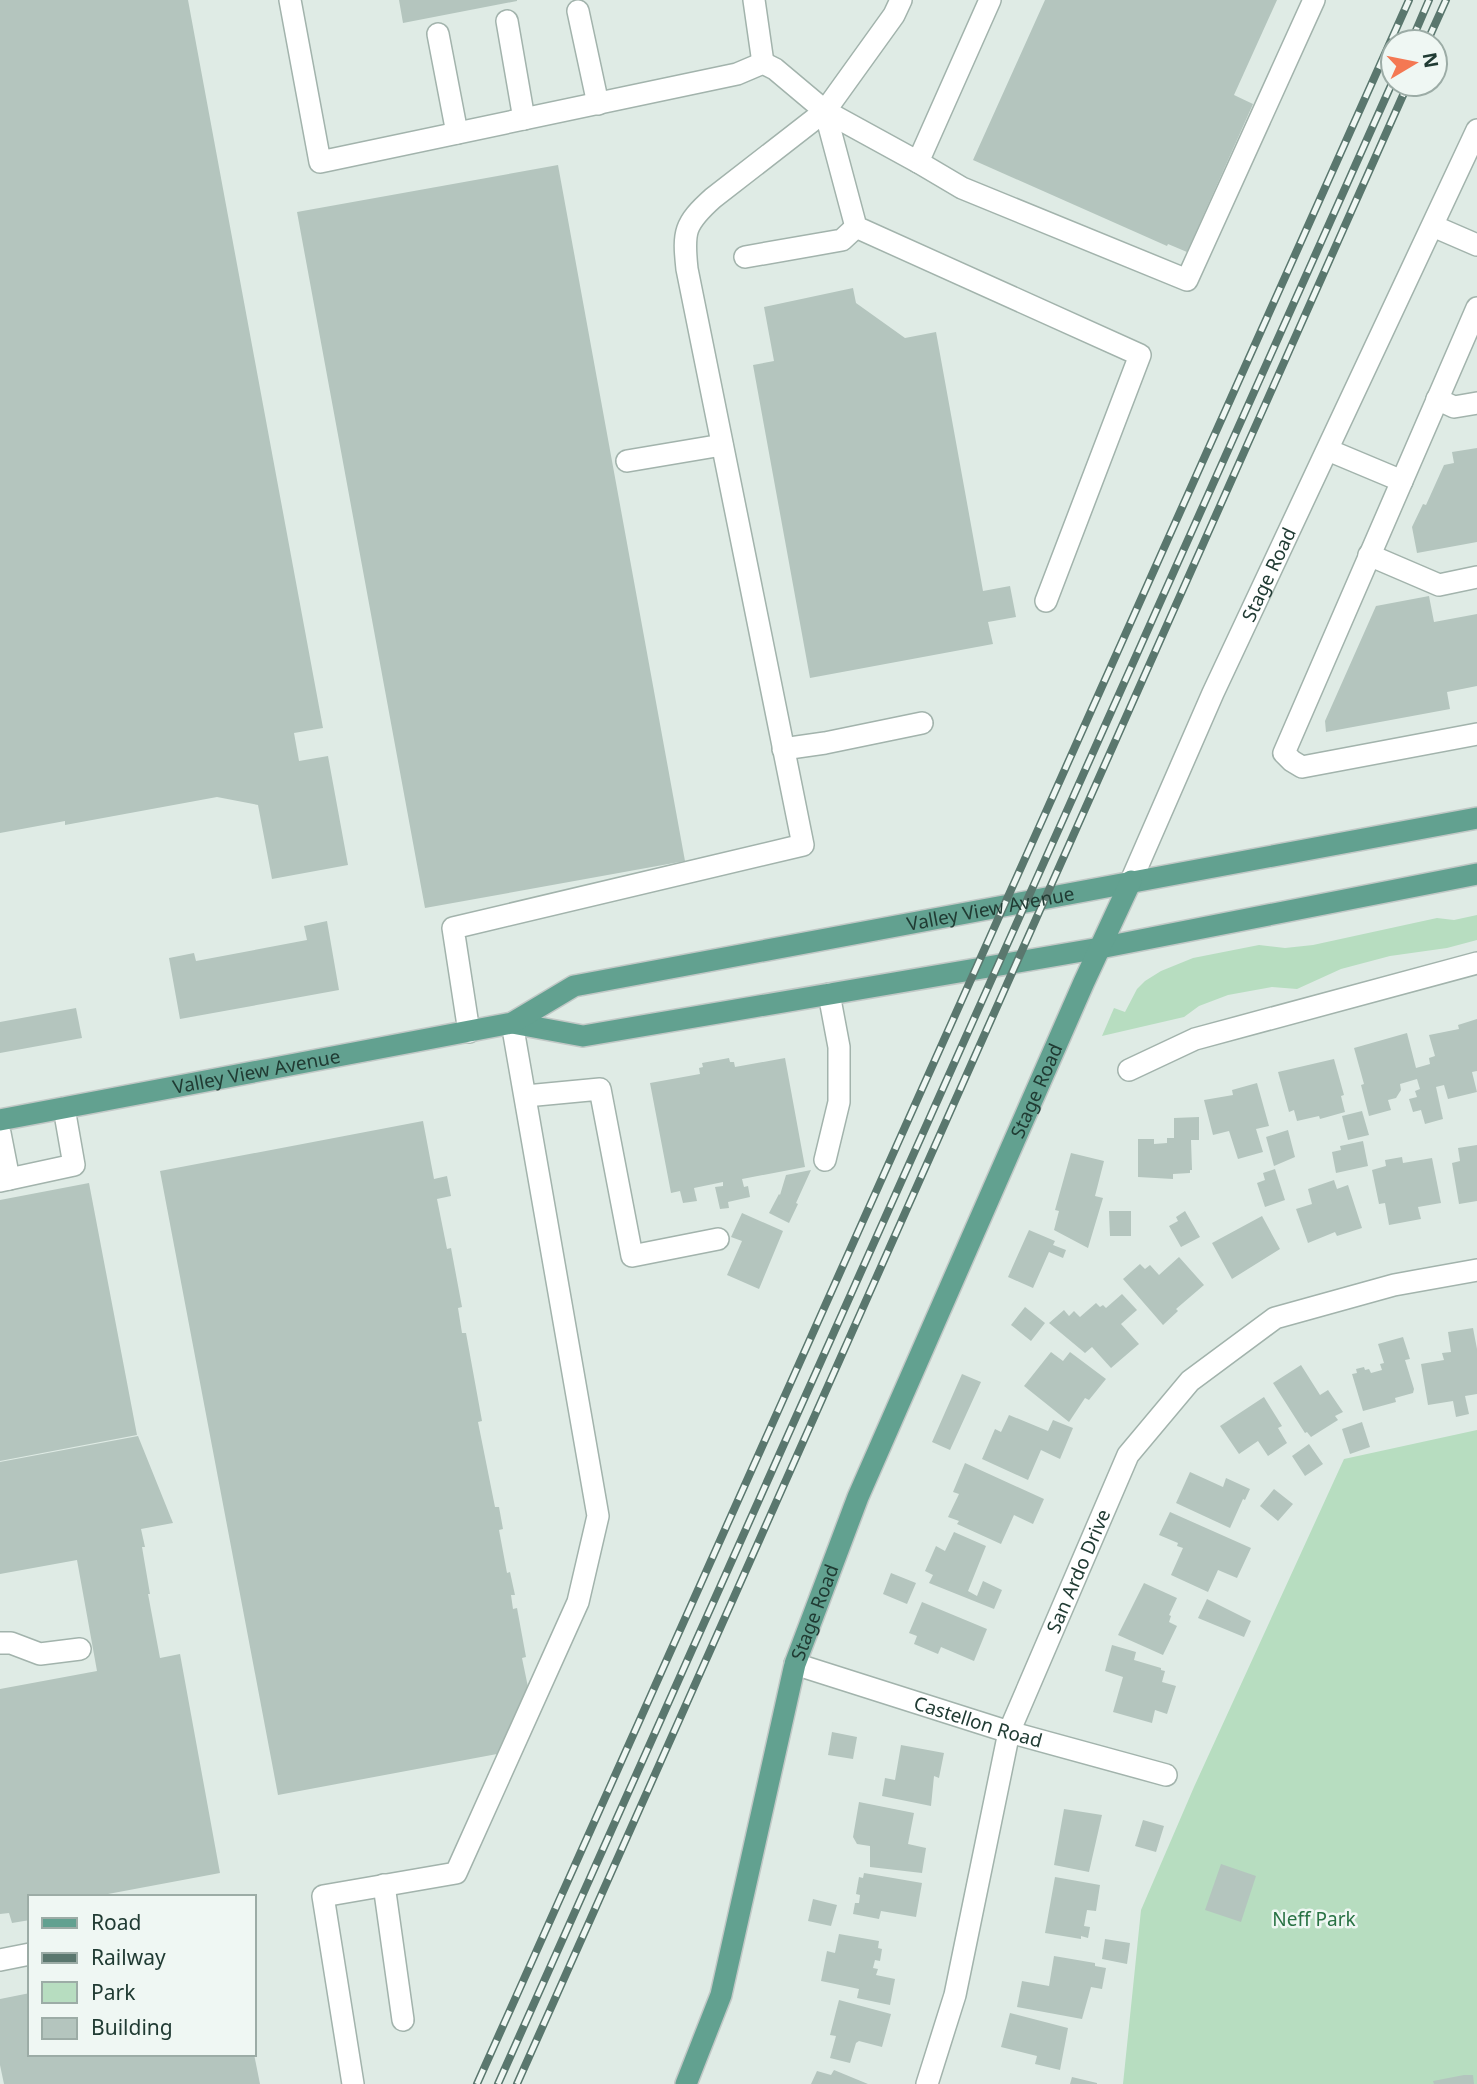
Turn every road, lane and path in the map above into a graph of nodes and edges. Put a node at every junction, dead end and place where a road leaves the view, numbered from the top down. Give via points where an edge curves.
1 (290, 0) edge
2 (754, 0) edge
3 (901, 0) edge
4 (990, 0) edge
5 (1314, 0) edge
6 (578, 12) dead end
7 (507, 21) dead end
8 (438, 34) dead end
9 (763, 63) junction
10 (598, 104) junction
11 (825, 111) junction
12 (524, 119) junction
13 (1477, 130) edge
14 (457, 134) junction
15 (918, 162) junction
16 (1433, 226) junction
17 (856, 227) junction
18 (1477, 245) edge
19 (745, 257) dead end
20 (1477, 308) edge
21 (1437, 399) junction
22 (1477, 403) edge
23 (722, 445) junction
24 (1328, 450) junction
25 (626, 461) dead end
26 (1402, 481) junction
27 (1369, 555) junction
28 (1477, 577) edge
29 (1046, 601) dead end
30 (922, 723) dead end
31 (1477, 734) edge
32 (783, 749) junction
33 (1477, 818) edge
34 (1477, 874) edge
35 (1131, 881) junction
36 (1100, 948) junction
37 (1477, 963) edge
38 (828, 995) junction
39 (512, 1023) junction
40 (469, 1032) junction
41 (1129, 1070) dead end
42 (526, 1096) junction
43 (64, 1108) junction
44 (0, 1120) edge
45 (0, 1133) edge
46 (825, 1160) dead end
47 (5, 1180) edge
48 (718, 1239) dead end
49 (1477, 1270) edge
50 (0, 1643) edge
51 (80, 1649) dead end
52 (795, 1664) junction
53 (1009, 1732) junction
54 (1166, 1775) dead end
55 (384, 1885) junction
56 (28, 1954) edge
57 (0, 1960) edge
58 (403, 2020) dead end
59 (353, 2084) edge
60 (686, 2084) edge
61 (927, 2084) edge

1 - 14 street via 320,162
2 - 9 street
3 - 11 street
4 - 15 street
5 - 15 street via 1187,280 962,188
6 - 10 street
7 - 12 street
8 - 14 street
9 - 10 street via 737,74
9 - 11 street
10 - 12 street
11 - 15 street
11 - 17 street
11 - 23 street via 696,213 684,236
12 - 14 street
13 - 16 street, Stage Road
16 - 18 street
16 - 24 street, Stage Road
17 - 19 street via 842,240
17 - 29 street via 1140,355
20 - 21 street
21 - 22 street via 1454,407
21 - 26 street
23 - 25 street
23 - 32 street
24 - 26 street
24 - 35 street, Stage Road via 1213,693
26 - 27 street
27 - 28 street via 1439,585
27 - 31 street via 1284,753 1302,767
30 - 32 street
32 - 40 street via 803,845 453,928
33 - 35 main road, Valley View Avenue
34 - 36 main road, Valley View Avenue
35 - 36 main road, Stage Road
35 - 39 main road, Valley View Avenue via 574,986
36 - 38 main road, Valley View Avenue
36 - 52 main road, Stage Road via 858,1497
37 - 41 street via 1195,1039
38 - 39 main road, Valley View Avenue via 583,1036
38 - 46 street via 839,1047 839,1102
39 - 40 main road, Valley View Avenue
39 - 42 street
40 - 43 main road, Valley View Avenue
42 - 48 street via 600,1089 632,1256
42 - 55 street via 598,1516 578,1602 456,1873
43 - 44 main road, Valley View Avenue
43 - 47 street via 74,1165
45 - 47 street
49 - 53 street, San Ardo Drive via 1394,1284 1275,1318 1190,1381 1128,1455
50 - 51 street via 40,1654
52 - 53 street, Castellon Road
52 - 60 main road, Stage Road via 721,1994
53 - 54 street, Castellon Road
53 - 61 street, San Ardo Drive via 955,1996
55 - 58 street
55 - 59 street via 323,1896
56 - 57 street

